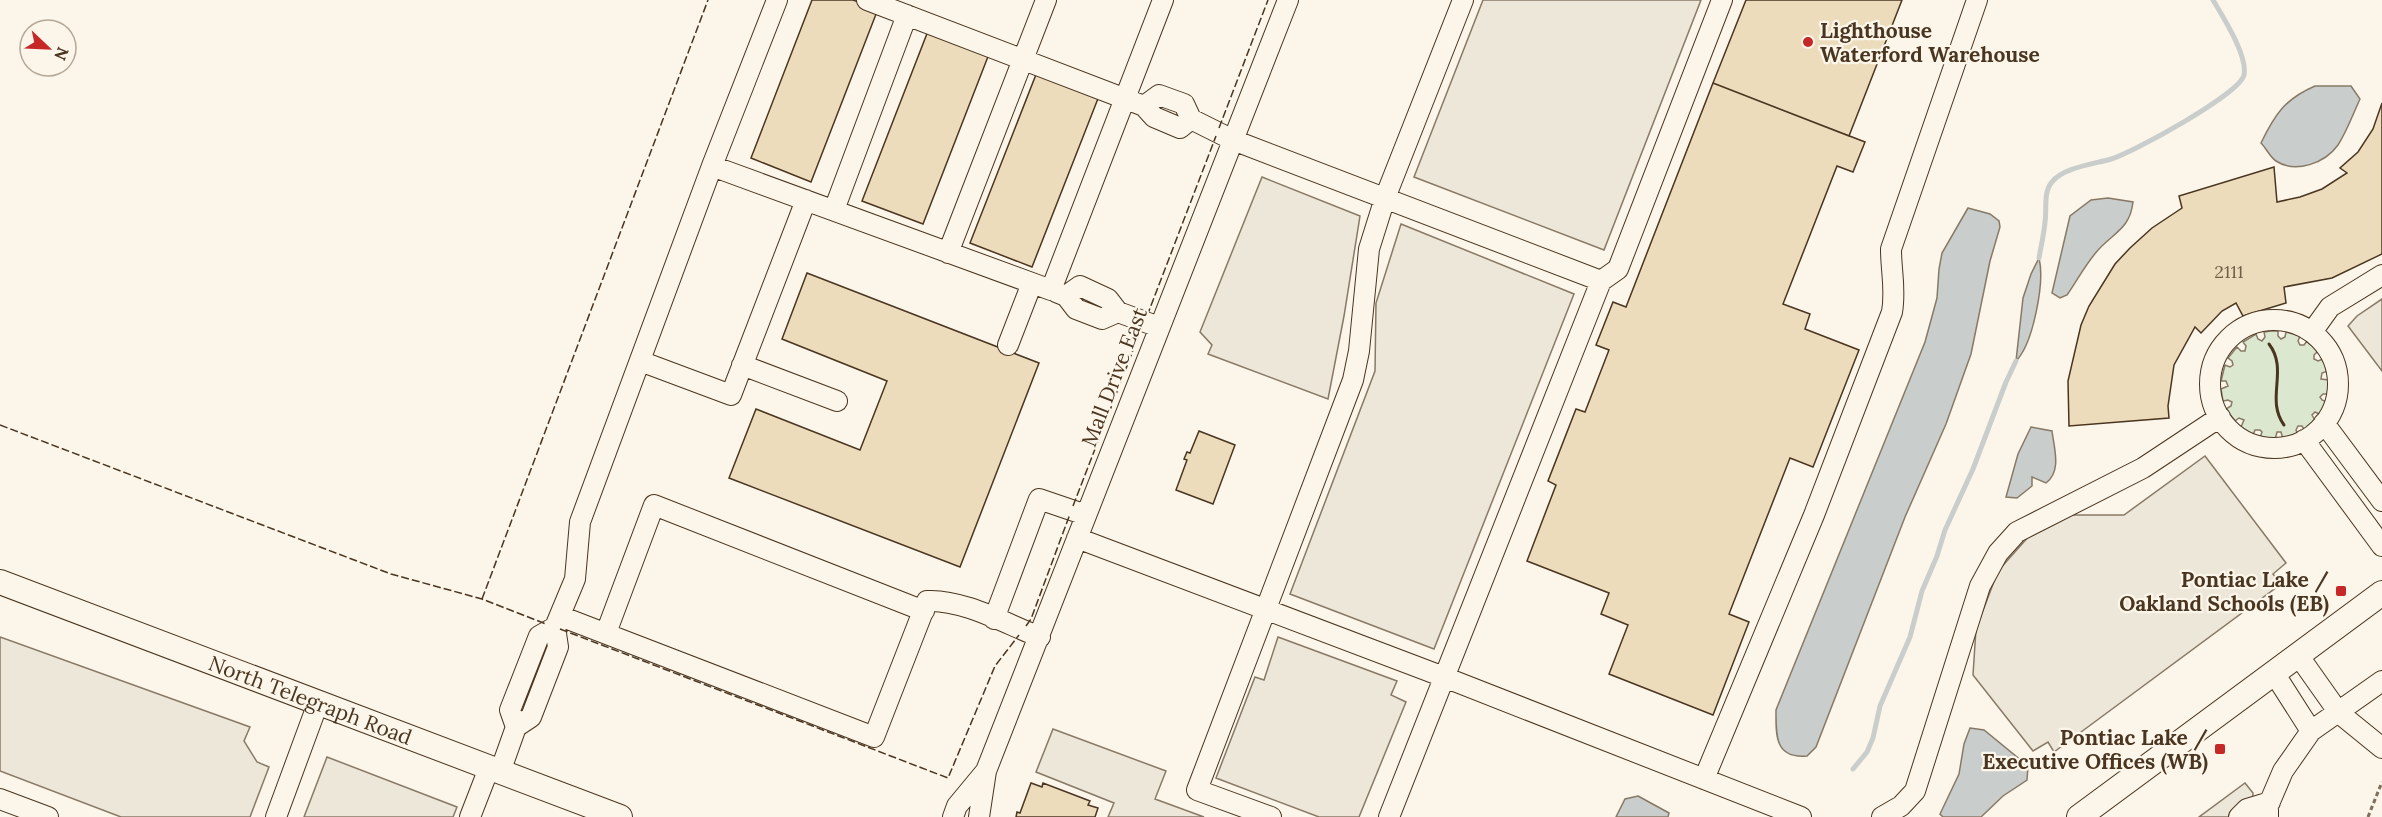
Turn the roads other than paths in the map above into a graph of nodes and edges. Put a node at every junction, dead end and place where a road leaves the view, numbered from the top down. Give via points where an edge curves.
1 (777, 0) edge
2 (867, 0) edge
3 (1046, 0) edge
4 (1163, 0) edge
5 (1288, 0) edge
6 (1463, 0) edge
7 (1722, 0) edge
8 (1977, 0) edge
9 (907, 15) junction
10 (1022, 60) junction
11 (1135, 102) junction
12 (1233, 140) junction
13 (712, 166) junction
14 (1385, 198) junction
15 (806, 200) junction
16 (834, 210) junction
17 (948, 253) junction
18 (2382, 275) edge
19 (1601, 281) junction
20 (1050, 290) junction
21 (1159, 327) junction
22 (2312, 332) junction
23 (1008, 345) dead end
24 (640, 361) junction
25 (742, 365) junction
26 (837, 401) dead end
27 (2220, 417) junction
28 (2324, 423) junction
29 (2304, 440) junction
30 (2382, 501) edge
31 (1086, 515) junction
32 (1077, 538) junction
33 (2382, 546) edge
34 (0, 582) edge
35 (2382, 593) edge
36 (1264, 609) junction
37 (924, 611) junction
38 (994, 619) junction
39 (557, 621) junction
40 (606, 633) junction
41 (1040, 637) junction
42 (2298, 656) junction
43 (2274, 673) junction
44 (1444, 677) junction
45 (2382, 681) edge
46 (318, 703) junction
47 (2339, 713) junction
48 (2311, 731) junction
49 (2382, 748) edge
50 (494, 770) junction
51 (986, 771) junction
52 (1704, 779) junction
53 (0, 799) edge
54 (2269, 809) edge
55 (48, 817) edge
56 (276, 817) edge
57 (470, 817) edge
58 (620, 817) edge
59 (953, 817) edge
60 (979, 817) edge
61 (1271, 817) edge
62 (1389, 817) edge
63 (1801, 817) edge
64 (1882, 817) edge
65 (2079, 817) edge
66 (2240, 817) edge

1 - 13 street
2 - 9 street
3 - 10 street
4 - 11 street
5 - 12 street, Mall Drive East
6 - 14 street
7 - 19 street via 1618,269
8 - 52 street via 1891,249 1895,290 1892,312 1814,515
9 - 10 street
9 - 16 street
10 - 11 street
10 - 17 street
11 - 12 street via 1159,95 1184,104 1191,119
11 - 20 street
12 - 14 street
12 - 21 street, Mall Drive East
13 - 15 street
13 - 24 street
14 - 19 street
14 - 36 street via 1369,249 1353,380
15 - 16 street
15 - 25 street
16 - 17 street
17 - 20 street
18 - 22 street via 2330,307
19 - 44 street
20 - 21 street via 1076,309 1102,319 1118,312
20 - 23 street
21 - 31 street, Mall Drive East
22 - 27 street via 2277,320 2252,324 2231,337 2212,369 2211,394
22 - 28 street via 2326,347 2337,375 2334,405
24 - 25 street via 731,395
24 - 39 street via 580,522 575,579
25 - 26 street
27 - 29 street via 2240,438 2257,446 2286,447
27 - 64 street via 2143,468 2017,532 1998,553 1980,586 1915,791 1901,806
28 - 29 street
28 - 30 street
29 - 33 street
31 - 32 street, Mall Drive East
31 - 38 street via 1040,499
32 - 36 street
32 - 41 street, Mall Drive East
34 - 46 main road, North Telegraph Road
35 - 42 main road
36 - 44 street
36 - 61 street via 1197,790
37 - 38 street via 927,601 942,600
37 - 40 street via 874,737
37 - 40 street via 654,505
38 - 41 street
39 - 40 street
39 - 50 street via 558,647 531,717 516,727
41 - 51 street, Mall Drive East
42 - 43 main road
42 - 47 street
43 - 48 street
43 - 65 main road
44 - 52 street
44 - 62 street
45 - 47 street
46 - 50 main road, North Telegraph Road
46 - 56 street
47 - 48 street
47 - 49 street
48 - 54 street via 2283,771
50 - 57 street
50 - 58 main road, North Telegraph Road
51 - 59 street, Mall Drive East via 957,806
51 - 60 street, Mall Drive East
52 - 63 street
53 - 55 street
54 - 66 street via 2247,809

